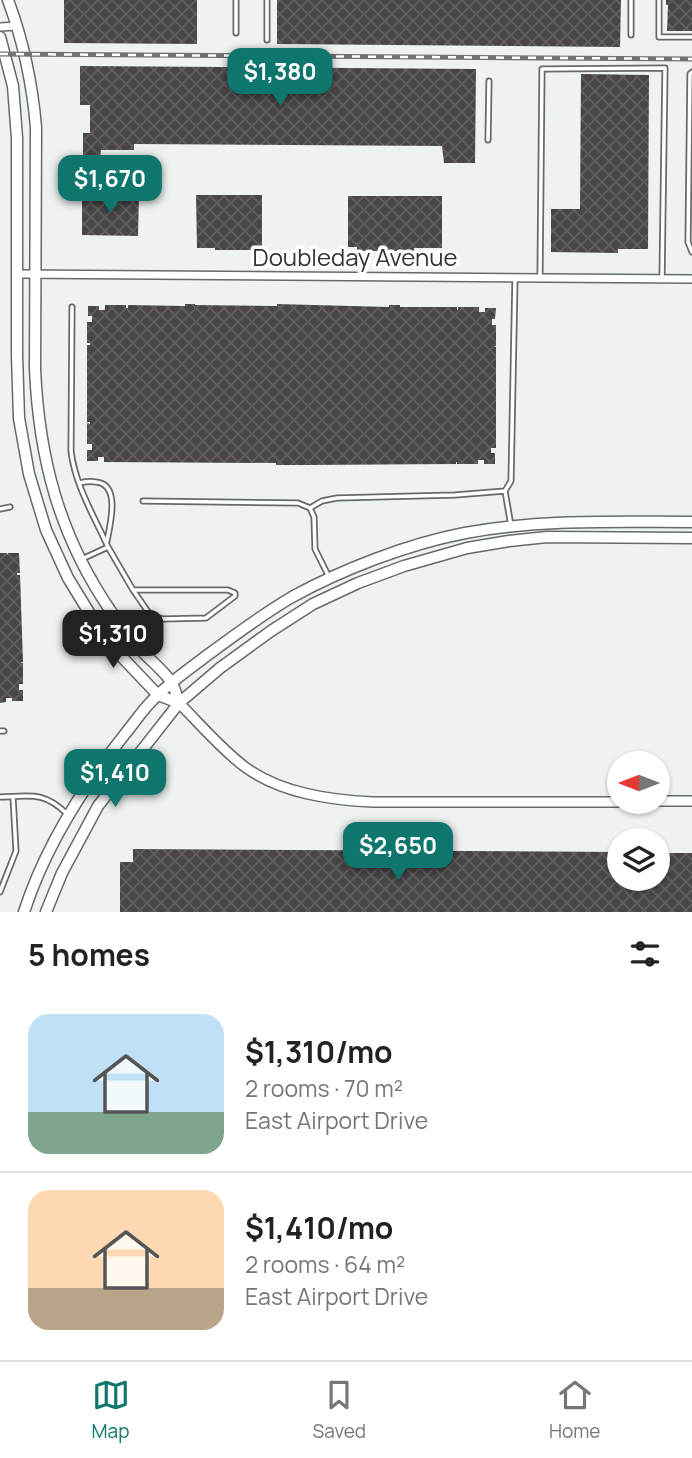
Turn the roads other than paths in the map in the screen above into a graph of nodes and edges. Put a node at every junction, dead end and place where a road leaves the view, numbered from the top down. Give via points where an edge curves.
1 (8, 0) edge
2 (236, 0) edge
3 (267, 0) edge
4 (631, 0) edge
5 (659, 0) edge
6 (17, 26) junction
7 (0, 27) edge
8 (236, 33) dead end
9 (631, 35) dead end
10 (0, 37) edge
11 (692, 37) edge
12 (267, 40) dead end
13 (692, 72) edge
14 (489, 81) dead end
15 (488, 140) dead end
16 (692, 252) edge
17 (17, 274) junction
18 (35, 275) junction
19 (515, 278) junction
20 (540, 278) junction
21 (662, 279) junction
22 (692, 279) edge
23 (72, 307) dead end
24 (79, 483) junction
25 (505, 491) junction
26 (143, 500) dead end
27 (10, 507) dead end
28 (310, 508) junction
29 (0, 509) edge
30 (692, 522) edge
31 (511, 526) junction
32 (692, 538) edge
33 (108, 545) junction
34 (80, 560) junction
35 (330, 579) junction
36 (133, 590) junction
37 (172, 683) junction
38 (158, 695) junction
39 (179, 703) junction
40 (0, 797) edge
41 (13, 797) junction
42 (692, 801) edge
43 (607, 802) edge
44 (670, 802) edge
45 (68, 816) junction
46 (0, 892) edge
47 (24, 912) edge
48 (46, 912) edge

1 - 6 main road
2 - 8 lane
3 - 12 lane
4 - 9 lane
5 - 11 lane via 659,37
6 - 7 street
6 - 18 main road via 28,61 35,115
10 - 17 main road via 13,86 17,138
13 - 16 lane via 688,242
14 - 15 lane
17 - 18 street, Doubleday Avenue
17 - 38 main road via 19,418 46,530 98,627
18 - 19 street, Doubleday Avenue
18 - 34 main road via 41,442 63,522
19 - 20 street, Doubleday Avenue
19 - 25 lane via 511,481
20 - 21 street, Doubleday Avenue
20 - 21 lane via 542,69 665,68
21 - 22 street, Doubleday Avenue
23 - 24 lane via 71,450
24 - 33 lane
24 - 33 lane via 98,481 110,490
25 - 28 lane via 337,498
25 - 31 lane
26 - 28 lane via 298,503
27 - 29 lane
28 - 35 lane via 315,549
30 - 31 main road
31 - 35 main road via 432,541
32 - 39 main road via 547,537 467,548 404,566 313,604 220,668
33 - 34 lane
33 - 36 lane
34 - 37 main road via 111,611
35 - 37 main road via 243,629
36 - 36 lane via 151,616 163,619 206,618 235,596 228,590
37 - 38 main road
37 - 39 main road
38 - 39 main road
38 - 45 main road via 108,755
39 - 43 street via 251,771 313,795 373,802
39 - 48 main road via 97,806
40 - 41 lane
41 - 45 lane via 49,799
41 - 46 lane via 16,851
42 - 44 street
45 - 47 main road

